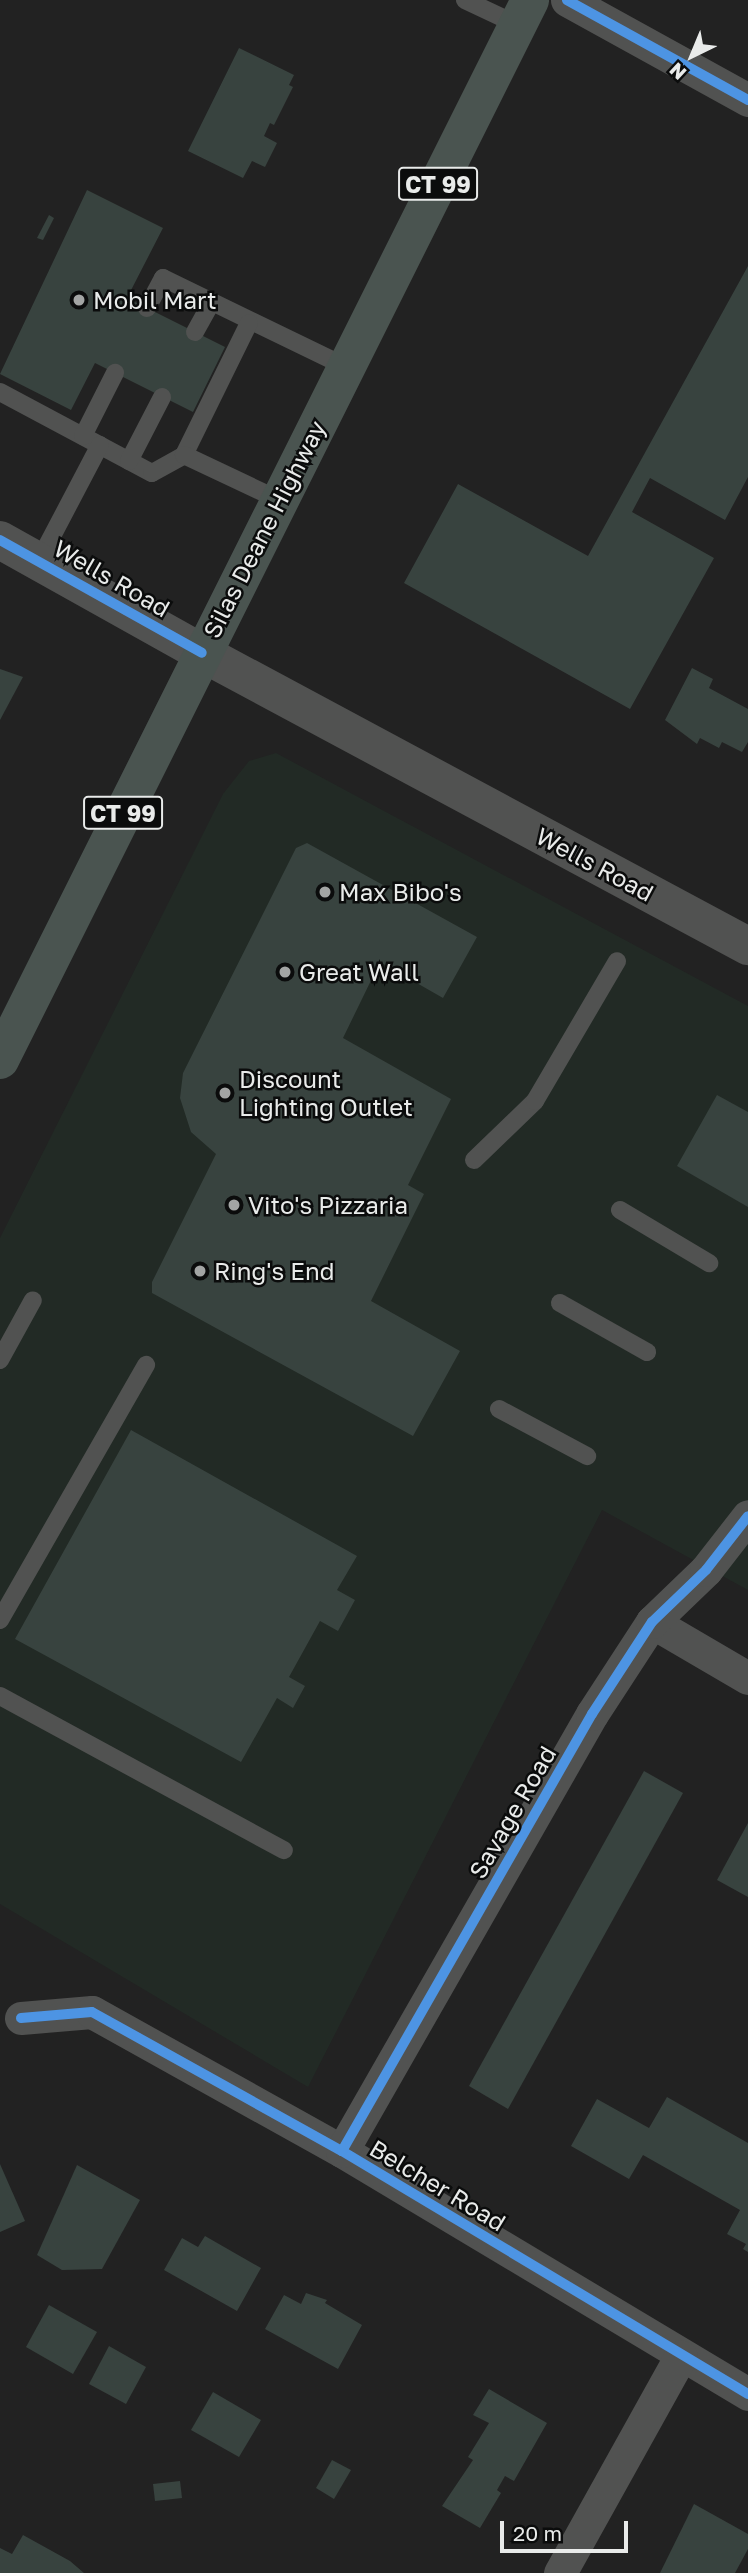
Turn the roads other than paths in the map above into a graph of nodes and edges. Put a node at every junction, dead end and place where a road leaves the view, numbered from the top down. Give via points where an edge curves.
1 (466, 0) edge
2 (567, 0) edge
3 (524, 12) edge
4 (748, 100) edge
5 (211, 303) junction
6 (147, 308) dead end
7 (249, 323) junction
8 (195, 332) dead end
9 (346, 367) junction
10 (115, 373) dead end
11 (0, 392) edge
12 (162, 397) dead end
13 (83, 436) junction
14 (100, 445) junction
15 (184, 455) junction
16 (129, 461) junction
17 (279, 500) junction
18 (0, 540) edge
19 (39, 561) junction
20 (202, 653) junction
21 (748, 946) edge
22 (617, 961) dead end
23 (0, 1060) edge
24 (474, 1160) dead end
25 (620, 1210) dead end
26 (709, 1263) dead end
27 (33, 1300) dead end
28 (560, 1303) dead end
29 (647, 1352) dead end
30 (0, 1360) edge
31 (146, 1365) dead end
32 (499, 1409) dead end
33 (587, 1456) dead end
34 (748, 1516) edge
35 (0, 1620) edge
36 (652, 1622) junction
37 (748, 1678) edge
38 (0, 1696) edge
39 (284, 1850) dead end
40 (21, 2018) dead end
41 (342, 2151) junction
42 (681, 2357) junction
43 (748, 2394) edge
44 (560, 2573) edge

1 - 3 lane
2 - 4 street
3 - 9 main road, Silas Deane Highway / CT 99
5 - 6 lane via 163,278
5 - 7 lane
5 - 8 lane
7 - 9 lane
7 - 15 lane
9 - 17 main road, Silas Deane Highway / CT 99
10 - 13 lane
11 - 13 lane
12 - 16 lane
13 - 14 lane
14 - 16 lane
14 - 19 lane
15 - 16 lane via 152,474
15 - 17 lane
17 - 20 main road, Silas Deane Highway / CT 99
18 - 19 main road, Wells Road
19 - 20 main road, Wells Road
20 - 21 main road, Wells Road
20 - 23 main road, Silas Deane Highway / CT 99
22 - 24 lane via 535,1101
25 - 26 lane
27 - 30 lane
28 - 29 lane
31 - 35 lane
32 - 33 lane
34 - 36 street, Savage Road via 706,1570
36 - 37 street
36 - 41 street, Savage Road via 592,1714
38 - 39 lane
40 - 41 street, Belcher Road via 92,2012
41 - 42 street, Belcher Road
42 - 43 street, Belcher Road
42 - 44 street

